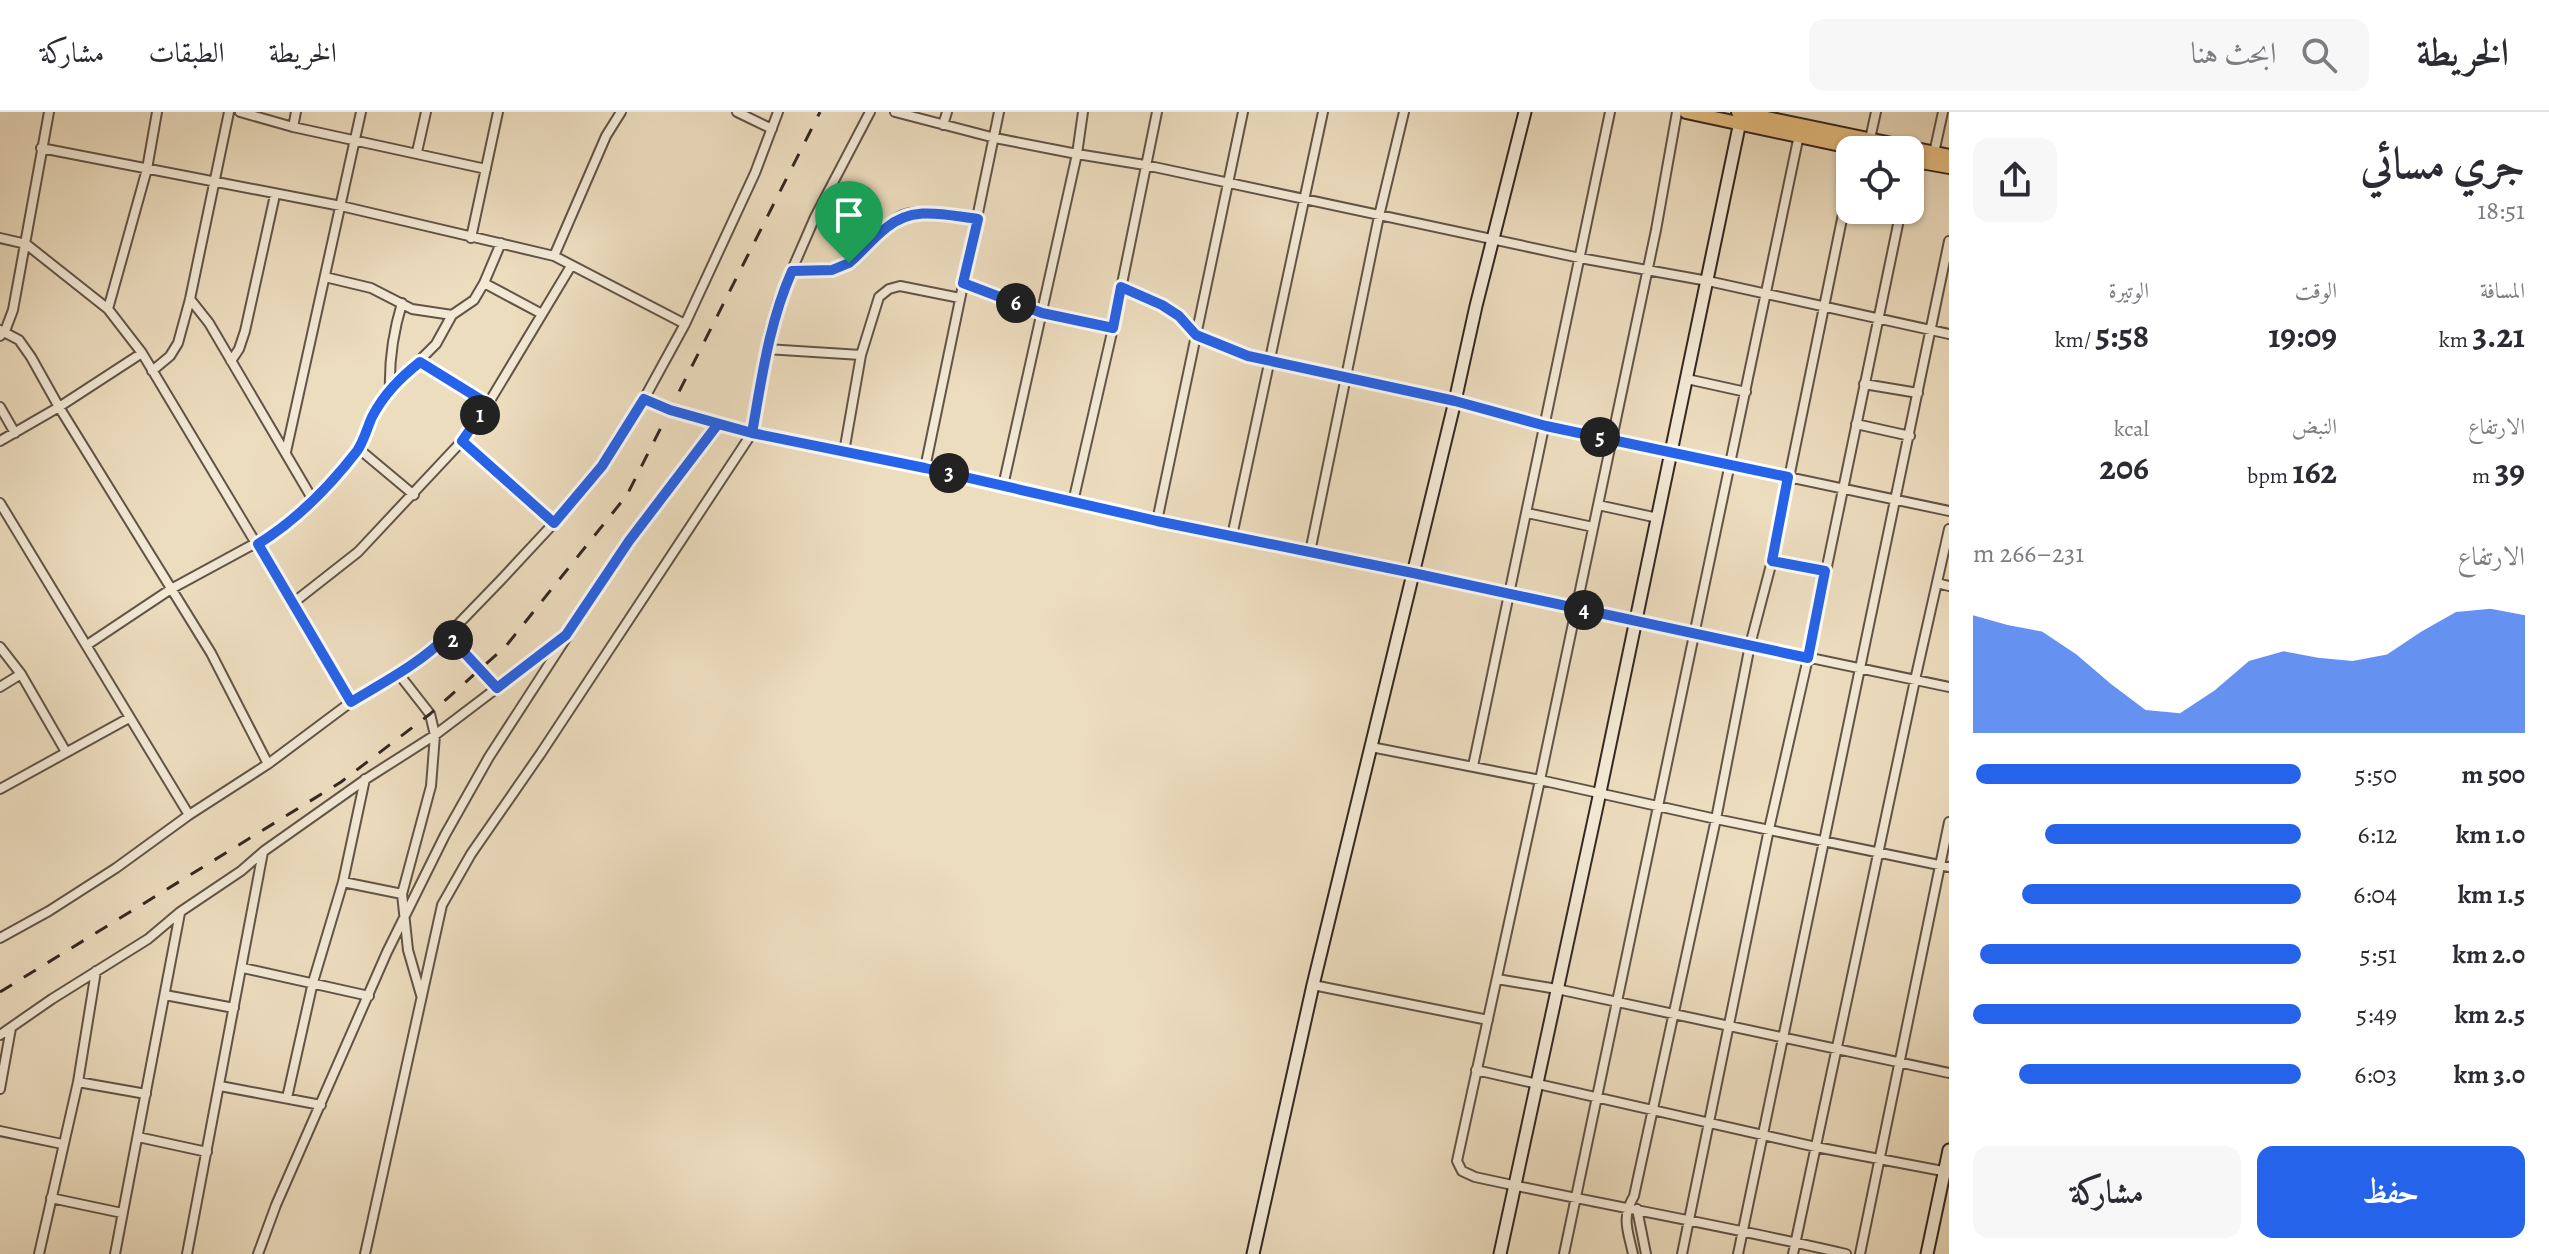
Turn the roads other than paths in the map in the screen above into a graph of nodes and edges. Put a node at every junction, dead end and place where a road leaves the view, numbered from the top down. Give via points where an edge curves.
1 (49, 112) edge
2 (157, 112) edge
3 (229, 112) edge
4 (240, 112) edge
5 (296, 112) edge
6 (361, 112) edge
7 (426, 112) edge
8 (498, 112) edge
9 (621, 112) edge
10 (737, 112) edge
11 (778, 112) edge
12 (870, 112) edge
13 (895, 112) edge
14 (947, 112) edge
15 (999, 112) edge
16 (1083, 112) edge
17 (1157, 112) edge
18 (1243, 112) edge
19 (1323, 112) edge
20 (1404, 112) edge
21 (1525, 112) edge
22 (1610, 112) edge
23 (1677, 112) edge
24 (1686, 112) edge
25 (1876, 112) edge
26 (1943, 112) edge
27 (1740, 115) edge
28 (943, 125) junction
29 (293, 127) junction
30 (772, 129) junction
31 (1799, 135) junction
32 (1866, 136) edge
33 (995, 138) junction
34 (355, 140) junction
35 (1836, 140) edge
36 (1836, 142) edge
37 (41, 148) junction
38 (417, 152) junction
39 (1924, 152) edge
40 (1934, 153) junction
41 (1077, 154) junction
42 (1949, 156) edge
43 (1924, 164) edge
44 (1145, 165) junction
45 (1949, 167) edge
46 (147, 169) junction
47 (486, 169) junction
48 (213, 182) junction
49 (1228, 183) junction
50 (275, 195) junction
51 (1305, 198) junction
52 (341, 206) junction
53 (1379, 216) junction
54 (978, 219) junction
55 (1841, 224) edge
56 (1898, 224) edge
57 (0, 238) edge
58 (471, 238) junction
59 (1493, 238) junction
60 (1949, 241) edge
61 (501, 243) junction
62 (26, 244) junction
63 (554, 256) junction
64 (1580, 258) junction
65 (571, 266) junction
66 (1647, 269) junction
67 (792, 271) junction
68 (325, 277) junction
69 (1708, 281) junction
70 (484, 283) junction
71 (963, 283) junction
72 (1121, 287) junction
73 (1766, 295) junction
74 (960, 298) junction
75 (190, 299) junction
76 (402, 303) junction
77 (1823, 306) junction
78 (108, 309) junction
79 (1042, 313) junction
80 (542, 314) junction
81 (452, 315) junction
82 (1878, 319) junction
83 (685, 324) junction
84 (1113, 328) junction
85 (1932, 330) junction
86 (2, 333) edge
87 (1949, 334) edge
88 (1196, 335) junction
89 (766, 349) junction
90 (142, 353) junction
91 (861, 355) junction
92 (231, 361) junction
93 (1269, 361) junction
94 (420, 362) junction
95 (152, 371) junction
96 (1348, 376) junction
97 (1687, 379) junction
98 (1864, 384) junction
99 (390, 389) junction
100 (1746, 392) junction
101 (1918, 393) junction
102 (644, 399) junction
103 (1455, 401) junction
104 (488, 404) junction
105 (0, 407) edge
106 (59, 407) junction
107 (718, 424) junction
108 (1856, 424) junction
109 (1546, 426) junction
110 (15, 433) junction
111 (752, 433) junction
112 (1910, 436) junction
113 (1612, 440) junction
114 (0, 441) edge
115 (462, 441) junction
116 (359, 449) junction
117 (286, 452) junction
118 (844, 452) junction
119 (1672, 452) junction
120 (1731, 465) junction
121 (925, 468) junction
122 (1788, 477) junction
123 (1003, 486) junction
124 (1843, 488) junction
125 (414, 495) junction
126 (1896, 499) junction
127 (313, 500) junction
128 (1073, 502) junction
129 (0, 503) edge
130 (1598, 505) junction
131 (1949, 511) edge
132 (1527, 513) junction
133 (1658, 518) junction
134 (1157, 521) junction
135 (554, 523) junction
136 (1593, 527) junction
137 (1949, 529) edge
138 (1232, 536) junction
139 (258, 544) junction
140 (1310, 552) junction
141 (1772, 561) junction
142 (1825, 571) junction
143 (1413, 573) junction
144 (1937, 583) junction
145 (1949, 586) edge
146 (171, 589) junction
147 (1510, 595) junction
148 (293, 603) junction
149 (1576, 608) junction
150 (1636, 621) junction
151 (1695, 634) junction
152 (448, 635) junction
153 (566, 635) junction
154 (87, 645) junction
155 (1750, 645) junction
156 (0, 647) edge
157 (1808, 658) junction
158 (1861, 669) junction
159 (398, 673) junction
160 (21, 674) junction
161 (1915, 680) junction
162 (0, 687) edge
163 (1949, 687) edge
164 (497, 688) junction
165 (351, 702) junction
166 (129, 718) junction
167 (435, 735) junction
168 (1371, 747) junction
169 (66, 752) junction
170 (268, 764) junction
171 (1473, 766) junction
172 (366, 779) junction
173 (1540, 780) junction
174 (0, 789) edge
175 (1600, 792) junction
176 (1659, 807) junction
177 (189, 815) junction
178 (1716, 819) junction
179 (1949, 822) edge
180 (1769, 829) junction
181 (1823, 841) junction
182 (264, 851) junction
183 (1878, 853) junction
184 (1944, 866) edge
185 (343, 882) junction
186 (402, 894) junction
187 (180, 912) junction
188 (405, 915) junction
189 (0, 938) edge
190 (243, 968) junction
191 (96, 971) junction
192 (1497, 979) junction
193 (313, 982) junction
194 (1313, 985) junction
195 (1557, 989) junction
196 (165, 995) junction
197 (421, 995) junction
198 (369, 996) junction
199 (1616, 1002) junction
200 (234, 1008) junction
201 (1673, 1015) junction
202 (1488, 1020) junction
203 (1730, 1027) junction
204 (11, 1028) junction
205 (0, 1035) edge
206 (1782, 1039) junction
207 (1837, 1049) junction
208 (1897, 1063) junction
209 (1476, 1070) junction
210 (1949, 1073) edge
211 (78, 1082) junction
212 (1537, 1084) junction
213 (220, 1086) junction
214 (0, 1089) edge
215 (146, 1094) junction
216 (287, 1098) junction
217 (1597, 1099) junction
218 (321, 1105) junction
219 (1653, 1110) junction
220 (1710, 1123) junction
221 (0, 1131) edge
222 (1763, 1134) junction
223 (138, 1137) junction
224 (62, 1144) junction
225 (1816, 1147) junction
226 (1949, 1150) edge
227 (207, 1152) junction
228 (1879, 1158) junction
229 (1947, 1171) edge
230 (1514, 1185) junction
231 (51, 1198) junction
232 (1577, 1199) junction
233 (1632, 1209) junction
234 (122, 1213) junction
235 (1688, 1220) junction
236 (1743, 1230) junction
237 (1628, 1232) junction
238 (1796, 1241) junction
239 (1812, 1250) edge
240 (1823, 1251) edge
241 (191, 1253) edge
242 (39, 1254) edge
243 (115, 1254) edge
244 (258, 1254) edge
245 (365, 1254) edge
246 (1253, 1254) edge
247 (1500, 1254) edge
248 (1564, 1254) edge
249 (1625, 1254) edge
250 (1633, 1254) edge
251 (1646, 1254) edge
252 (1682, 1254) edge
253 (1738, 1254) edge
254 (1793, 1254) edge
255 (1846, 1254) edge
256 (1860, 1254) edge
257 (1927, 1254) edge

1 - 37 street
2 - 46 street
3 - 48 street
4 - 29 street
5 - 29 street
6 - 34 street
7 - 38 street
8 - 47 street
9 - 63 street
10 - 30 street
11 - 30 street
12 - 67 street
13 - 28 street
14 - 28 street
15 - 33 street
16 - 41 street
17 - 44 street
18 - 49 street
19 - 51 street
20 - 53 street
21 - 59 street
22 - 64 street
23 - 66 street
24 - 27 main road
25 - 32 street
26 - 40 street
27 - 31 main road
27 - 35 main road
27 - 69 street
28 - 33 street
29 - 34 street
30 - 83 street
31 - 36 main road
31 - 73 street
33 - 41 street
33 - 54 street
34 - 38 street
34 - 52 street
37 - 46 street
37 - 62 street
38 - 47 street
39 - 40 main road
40 - 42 main road
41 - 44 street
41 - 79 street
43 - 45 main road
44 - 49 street
44 - 72 street
46 - 48 street
46 - 78 street
47 - 58 street
48 - 50 street
48 - 75 street
49 - 51 street
49 - 88 street
50 - 52 street
50 - 92 street via 245,331
51 - 53 street
51 - 93 street
52 - 58 street
52 - 68 street
53 - 59 street
53 - 96 street
54 - 67 street via 905,215 849,263 832,270
54 - 71 street
55 - 77 street
56 - 82 street
57 - 62 street
58 - 61 street
59 - 64 street
59 - 103 street
60 - 85 street
61 - 63 street
61 - 70 street
62 - 78 street
62 - 86 street via 13,310
63 - 65 street
64 - 66 street
64 - 109 street
65 - 80 street
65 - 83 street
66 - 69 street
66 - 113 street
67 - 89 street
68 - 76 street via 371,288
68 - 117 street
69 - 73 street
69 - 97 street
70 - 80 street
70 - 81 street via 469,305
71 - 74 street
71 - 79 street
72 - 84 street
72 - 88 street via 1162,305
73 - 77 street
73 - 100 street
74 - 91 street via 907,286 889,289 876,303
74 - 121 street
75 - 92 street
75 - 95 street via 175,350
76 - 81 street
76 - 99 street via 391,341
77 - 82 street
77 - 122 street
78 - 90 street
79 - 84 street
79 - 123 street
80 - 104 street
81 - 94 street
82 - 85 street
82 - 98 street
83 - 102 street
84 - 128 street
85 - 87 street
85 - 101 street
86 - 106 street via 19,340
88 - 93 street
88 - 134 street
89 - 91 street
89 - 111 street
90 - 95 street
90 - 106 street
91 - 118 street
92 - 117 street
93 - 96 street
93 - 138 street
94 - 99 street
94 - 104 street
95 - 139 street
96 - 103 street
96 - 140 street
97 - 100 street
97 - 119 street
98 - 101 street
98 - 108 street
99 - 116 street
100 - 120 street
101 - 112 street
102 - 107 street
102 - 135 street via 602,466
103 - 109 street
103 - 143 street
104 - 115 street
105 - 110 street
106 - 110 street
106 - 146 street
107 - 111 street
107 - 153 street
108 - 112 street
108 - 124 street
109 - 113 street
109 - 132 street
110 - 114 street
111 - 118 street
111 - 197 street via 460,872 442,905
112 - 126 street
113 - 119 street
113 - 130 street
115 - 125 street
115 - 135 street
116 - 125 street
116 - 127 street
117 - 127 street
118 - 121 street
119 - 120 street
119 - 133 street
120 - 122 street
120 - 151 street
121 - 123 street
122 - 124 street
122 - 141 street
123 - 128 street
124 - 126 street
124 - 142 street
125 - 148 street via 358,552
126 - 131 street
126 - 158 street
127 - 139 street
128 - 134 street
129 - 154 street
130 - 133 street
130 - 136 street
132 - 136 street
132 - 147 street
133 - 150 street
134 - 138 street
135 - 152 street
136 - 149 street
137 - 144 street
138 - 140 street
139 - 146 street
139 - 148 street
140 - 143 street
141 - 142 street
141 - 155 street
142 - 157 street
143 - 147 street
143 - 168 street
144 - 145 street
144 - 161 street
146 - 154 street
146 - 170 street
147 - 149 street
147 - 171 street
148 - 165 street
149 - 150 street
149 - 173 street
150 - 151 street
150 - 175 street
151 - 155 street
151 - 176 street
152 - 159 street
152 - 164 street
153 - 164 street
153 - 188 street via 459,809
154 - 166 street
155 - 157 street
155 - 178 street
156 - 160 street
157 - 158 street
157 - 180 street
158 - 161 street
158 - 181 street
159 - 165 street
159 - 167 street via 430,714
160 - 162 street
160 - 169 street
161 - 163 street
161 - 183 street
164 - 167 street
165 - 170 street
166 - 169 street
166 - 177 street
167 - 172 street
167 - 186 street via 431,786
168 - 171 street
168 - 194 street
169 - 174 street
170 - 177 street
171 - 173 street
172 - 182 street
172 - 185 street
173 - 175 street
173 - 192 street
175 - 176 street
175 - 195 street
176 - 178 street
176 - 199 street
177 - 189 street via 116,868
178 - 180 street
178 - 201 street
179 - 184 street
180 - 181 street
180 - 203 street
181 - 183 street
181 - 206 street
182 - 187 street
182 - 190 street
183 - 184 street
183 - 207 street
184 - 208 street
185 - 186 street
185 - 193 street
186 - 188 street
187 - 191 street
187 - 196 street
188 - 197 street
188 - 198 street
190 - 193 street
190 - 200 street
191 - 204 street
191 - 211 street
192 - 195 street
192 - 202 street
193 - 198 street
193 - 216 street
194 - 202 street
194 - 246 street
195 - 199 street
195 - 212 street
196 - 200 street
196 - 215 street
197 - 245 street
198 - 218 street
199 - 201 street
199 - 217 street
200 - 213 street
201 - 203 street
201 - 219 street
202 - 209 street
203 - 206 street
203 - 220 street
204 - 205 street
204 - 214 street
206 - 207 street
206 - 222 street
207 - 208 street
207 - 225 street
208 - 210 street
208 - 228 street
209 - 212 street
209 - 230 street via 1457,1161 1462,1171
211 - 215 street
211 - 224 street
212 - 217 street
212 - 230 street
213 - 216 street
213 - 227 street
215 - 223 street
216 - 218 street
217 - 219 street
217 - 232 street
218 - 244 street
219 - 220 street
219 - 233 street
220 - 222 street
220 - 235 street
221 - 224 street
222 - 225 street
222 - 236 street
223 - 227 street
223 - 234 street
224 - 231 street
225 - 228 street
225 - 238 street
226 - 229 street
227 - 241 street
228 - 229 street
228 - 256 street
229 - 257 street
230 - 232 street
230 - 247 street
231 - 234 street
231 - 242 street
232 - 233 street
232 - 248 street
233 - 235 street
233 - 237 street
233 - 251 street
234 - 243 street
235 - 236 street
235 - 252 street
236 - 238 street
236 - 253 street
237 - 249 street
237 - 250 street
238 - 239 street
238 - 254 street
239 - 240 street
240 - 255 street

